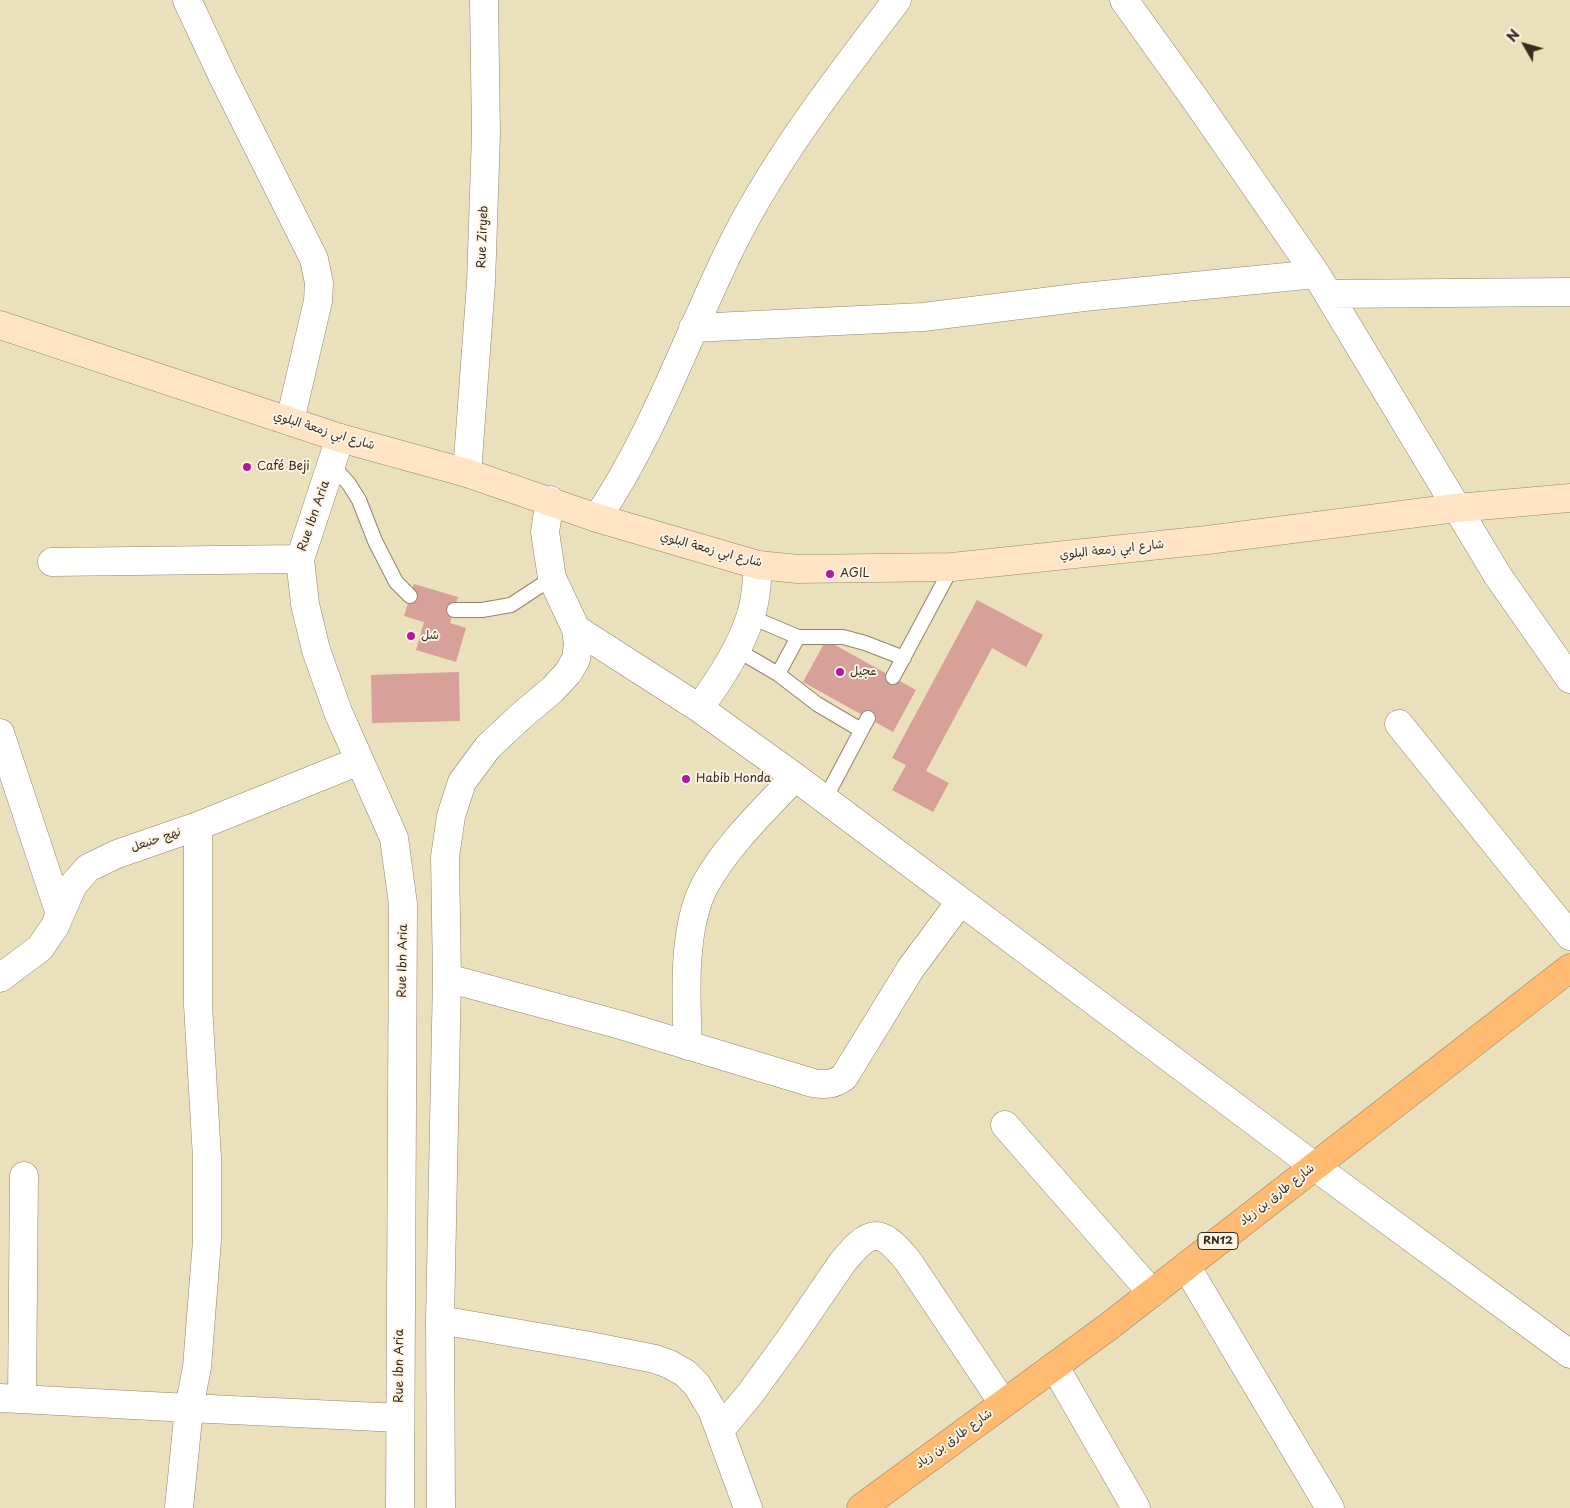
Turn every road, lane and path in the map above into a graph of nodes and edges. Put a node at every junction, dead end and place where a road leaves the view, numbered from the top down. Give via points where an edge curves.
1 (187, 0) edge
2 (484, 0) edge
3 (897, 0) edge
4 (1124, 0) edge
5 (1322, 284) junction
6 (1570, 292) edge
7 (0, 325) edge
8 (693, 328) junction
9 (290, 421) junction
10 (340, 438) junction
11 (332, 465) junction
12 (467, 473) junction
13 (1570, 498) edge
14 (550, 500) junction
15 (1456, 508) junction
16 (597, 518) junction
17 (300, 560) junction
18 (52, 562) dead end
19 (758, 565) junction
20 (952, 567) junction
21 (552, 578) junction
22 (410, 596) dead end
23 (454, 610) dead end
24 (751, 617) junction
25 (576, 629) junction
26 (798, 637) junction
27 (737, 650) junction
28 (904, 658) junction
29 (778, 674) junction
30 (893, 677) dead end
31 (1570, 679) edge
32 (699, 708) junction
33 (1399, 724) dead end
34 (0, 732) edge
35 (359, 761) junction
36 (795, 777) junction
37 (825, 799) junction
38 (198, 826) junction
39 (960, 902) junction
40 (60, 914) junction
41 (1570, 936) edge
42 (1570, 968) edge
43 (0, 978) edge
44 (447, 978) junction
45 (688, 1046) junction
46 (1005, 1125) dead end
47 (1314, 1166) junction
48 (24, 1176) dead end
49 (1186, 1266) junction
50 (1152, 1293) junction
51 (440, 1320) junction
52 (1570, 1354) edge
53 (1054, 1367) junction
54 (11, 1398) edge
55 (1003, 1403) junction
56 (189, 1408) junction
57 (400, 1418) junction
58 (720, 1430) junction
59 (178, 1508) edge
60 (400, 1508) edge
61 (441, 1508) edge
62 (748, 1508) edge
63 (861, 1508) edge
64 (1136, 1508) edge
65 (1330, 1508) edge

1 - 9 street via 314,259 320,283
2 - 12 street, Rue Ziryeb via 486,134 482,263
3 - 8 street via 826,92 771,175
4 - 5 street
5 - 6 street
5 - 8 street via 1084,297 923,316
5 - 15 street
7 - 9 main road, شارع ابي زمعة البلوي
8 - 16 street via 646,435
9 - 10 main road, شارع ابي زمعة البلوي
10 - 11 street, Rue Ibn Aria
10 - 12 main road, شارع ابي زمعة البلوي
11 - 17 street, Rue Ibn Aria
11 - 22 lane via 349,484 396,582
12 - 14 main road, شارع ابي زمعة البلوي
13 - 15 main road, شارع ابي زمعة البلوي
14 - 16 main road, شارع ابي زمعة البلوي
14 - 21 street via 545,532
15 - 20 main road, شارع ابي زمعة البلوي via 1207,540
15 - 31 street via 1498,576
16 - 19 main road, شارع ابي زمعة البلوي
17 - 18 street
17 - 35 street, Rue Ibn Aria via 305,604 316,650
19 - 20 main road, شارع ابي زمعة البلوي via 798,569
19 - 24 street
20 - 28 lane
21 - 23 lane via 511,605
21 - 25 street
24 - 26 lane
24 - 27 street
25 - 32 street
25 - 44 street via 576,659 568,673 488,747 462,782 451,816 445,857
26 - 28 lane via 843,637
26 - 29 lane
27 - 29 lane
27 - 32 street
28 - 30 lane
29 - 37 lane via 817,704 865,724
32 - 36 street
33 - 41 street
34 - 40 street
35 - 38 street, نهج حنبعل
35 - 57 street, Rue Ibn Aria via 394,838 403,904
36 - 37 street
36 - 45 street via 719,862 704,886 689,944 685,986
37 - 39 street
38 - 40 street, نهج حنبعل via 117,854 88,868 73,885
38 - 56 street via 198,1005 207,1158 207,1242 197,1367
39 - 45 street via 911,968 844,1077 836,1083 813,1083
39 - 47 street
40 - 43 street, نهج حنبعل via 40,948
42 - 47 main road, شارع طارق بن زياد / RN12
44 - 45 street
44 - 51 street
46 - 50 street
47 - 49 main road, شارع طارق بن زياد / RN12
47 - 52 street
48 - 54 street
49 - 50 main road, شارع طارق بن زياد / RN12
49 - 65 street
50 - 53 main road, شارع طارق بن زياد / RN12
51 - 58 street via 590,1346 669,1364 697,1385
51 - 61 street
53 - 55 main road, شارع طارق بن زياد / RN12
53 - 64 street
54 - 56 street
55 - 58 street via 908,1261 895,1245 879,1236 857,1244
55 - 63 main road, شارع طارق بن زياد / RN12
56 - 57 street
56 - 59 street
57 - 60 street, Rue Ibn Aria
58 - 62 street

